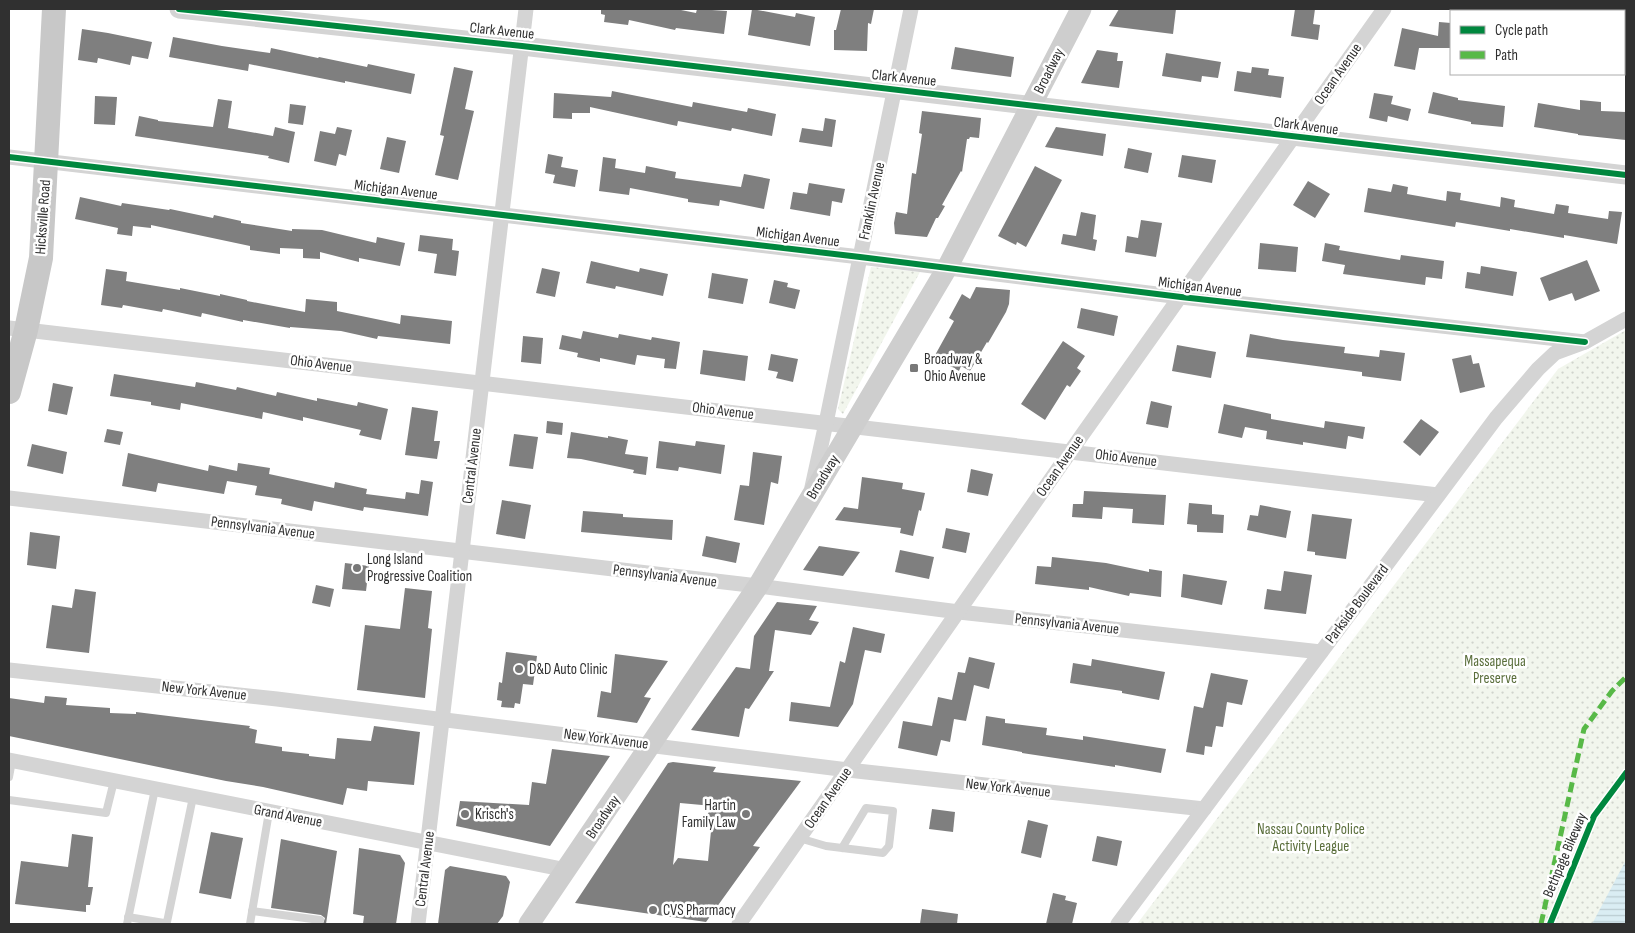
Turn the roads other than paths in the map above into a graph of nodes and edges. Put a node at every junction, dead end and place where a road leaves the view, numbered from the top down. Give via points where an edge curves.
1 (54, 9) edge
2 (179, 9) edge
3 (526, 9) edge
4 (911, 9) edge
5 (1081, 9) edge
6 (1384, 9) edge
7 (522, 46) junction
8 (894, 90) junction
9 (1031, 105) junction
10 (1293, 137) junction
11 (9, 157) edge
12 (47, 161) junction
13 (1626, 176) edge
14 (502, 215) junction
15 (860, 257) junction
16 (947, 268) junction
17 (1181, 297) junction
18 (1626, 319) edge
19 (17, 329) edge
20 (1585, 342) junction
21 (482, 383) junction
22 (9, 392) edge
23 (826, 423) junction
24 (853, 427) junction
25 (1070, 452) junction
26 (1438, 495) junction
27 (9, 498) edge
28 (808, 502) junction
29 (462, 552) junction
30 (758, 586) junction
31 (959, 612) junction
32 (1321, 652) junction
33 (9, 670) edge
34 (442, 720) junction
35 (651, 745) junction
36 (10, 761) edge
37 (848, 770) junction
38 (9, 777) edge
39 (114, 781) junction
40 (155, 789) junction
41 (193, 797) junction
42 (9, 800) edge
43 (1204, 809) junction
44 (269, 812) junction
45 (799, 838) junction
46 (428, 844) junction
47 (842, 848) junction
48 (567, 870) junction
49 (252, 911) junction
50 (320, 920) dead end
51 (128, 921) edge
52 (250, 924) edge
53 (418, 924) edge
54 (529, 924) edge
55 (739, 924) edge
56 (1118, 924) edge

1 - 12 main road, Hicksville Road
2 - 7 street, Clark Avenue
3 - 7 street, Central Avenue
4 - 8 street, Franklin Avenue
5 - 9 main road, Broadway
6 - 10 street, Ocean Avenue
7 - 8 street, Clark Avenue
7 - 14 street, Central Avenue
8 - 9 street, Clark Avenue
8 - 15 street, Franklin Avenue
9 - 10 street, Clark Avenue
9 - 16 main road, Broadway
10 - 13 street, Clark Avenue
10 - 17 street, Ocean Avenue
11 - 12 street, Michigan Avenue
12 - 14 street, Michigan Avenue
12 - 19 main road, Hicksville Road via 41,258
14 - 15 street, Michigan Avenue
14 - 21 street, Central Avenue
15 - 16 street, Michigan Avenue
15 - 23 street, Franklin Avenue
16 - 17 street, Michigan Avenue
16 - 24 main road, Broadway
17 - 20 street, Michigan Avenue
17 - 25 street, Ocean Avenue
18 - 20 street, Parkside Boulevard
19 - 21 street, Ohio Avenue
19 - 22 main road, Hicksville Road
20 - 26 street, Parkside Boulevard via 1555,353 1538,369
21 - 23 street, Ohio Avenue
21 - 29 street, Central Avenue
23 - 24 street, Ohio Avenue
23 - 28 street, Franklin Avenue
24 - 25 street, Ohio Avenue
24 - 28 main road, Broadway
25 - 26 street, Ohio Avenue
25 - 31 street, Ocean Avenue
26 - 32 street, Parkside Boulevard
27 - 29 street, Pennsylvania Avenue
28 - 30 main road, Broadway
29 - 30 street, Pennsylvania Avenue
29 - 34 street, Central Avenue
30 - 31 street, Pennsylvania Avenue
30 - 35 main road, Broadway
31 - 32 street, Pennsylvania Avenue
31 - 37 street, Ocean Avenue
32 - 43 street, Parkside Boulevard
33 - 34 street, New York Avenue
34 - 35 street, New York Avenue
34 - 46 street, Central Avenue
35 - 37 street, New York Avenue
35 - 48 main road, Broadway
36 - 38 lane
36 - 39 street, Grand Avenue
37 - 43 street, New York Avenue
37 - 45 street, Ocean Avenue
39 - 40 street, Grand Avenue
39 - 42 lane via 106,813
40 - 41 street, Grand Avenue
40 - 51 lane
41 - 44 street, Grand Avenue
41 - 51 lane via 167,922
43 - 56 street, Parkside Boulevard
44 - 46 street, Grand Avenue
44 - 49 lane
45 - 47 lane
45 - 55 street, Ocean Avenue
46 - 48 street, Grand Avenue
46 - 53 street, Central Avenue
47 - 47 lane via 883,853 889,846 893,811 866,808
48 - 54 main road, Broadway
49 - 50 lane
49 - 52 lane

